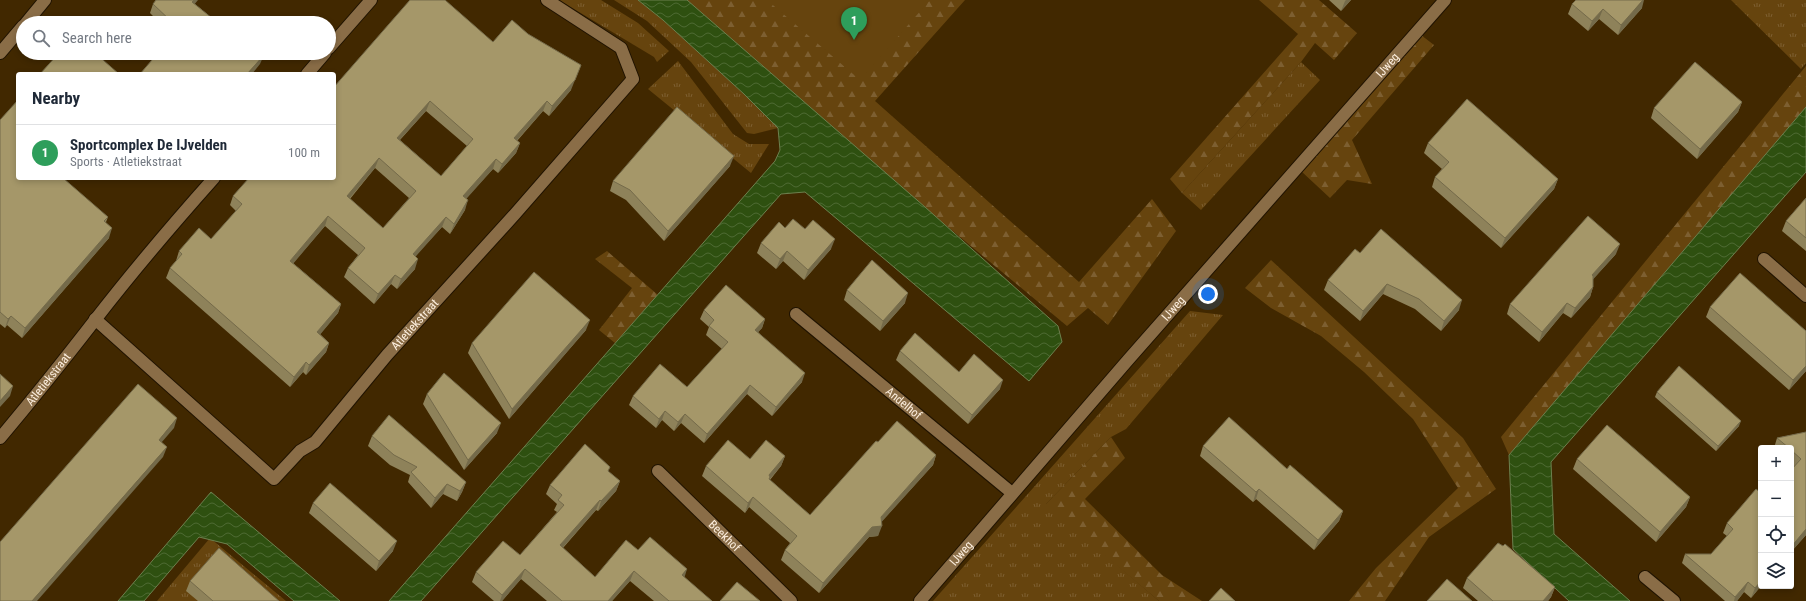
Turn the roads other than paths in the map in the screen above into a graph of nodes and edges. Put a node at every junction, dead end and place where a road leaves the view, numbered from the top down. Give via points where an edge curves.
1 (45, 0) edge
2 (371, 0) edge
3 (547, 0) edge
4 (1445, 0) edge
5 (32, 16) edge
6 (16, 35) edge
7 (336, 40) edge
8 (0, 54) edge
9 (319, 60) edge
10 (309, 72) edge
11 (212, 180) edge
12 (1764, 259) dead end
13 (1806, 296) edge
14 (796, 314) dead end
15 (95, 319) junction
16 (0, 438) edge
17 (658, 471) dead end
18 (1012, 493) junction
19 (1645, 577) dead end
20 (791, 601) edge
21 (920, 601) edge
22 (1674, 601) edge

1 - 5 street
2 - 7 street
3 - 15 street, Atletiekstraat via 621,48 633,79 387,355 315,442 300,451 274,479
4 - 18 street, IJweg
6 - 8 street
9 - 10 street
11 - 15 street, Atletiekstraat
12 - 13 street
14 - 18 street, Andelhof
15 - 16 street, Atletiekstraat via 39,393
17 - 20 street, Beekhof
18 - 21 street, IJweg
19 - 22 street

